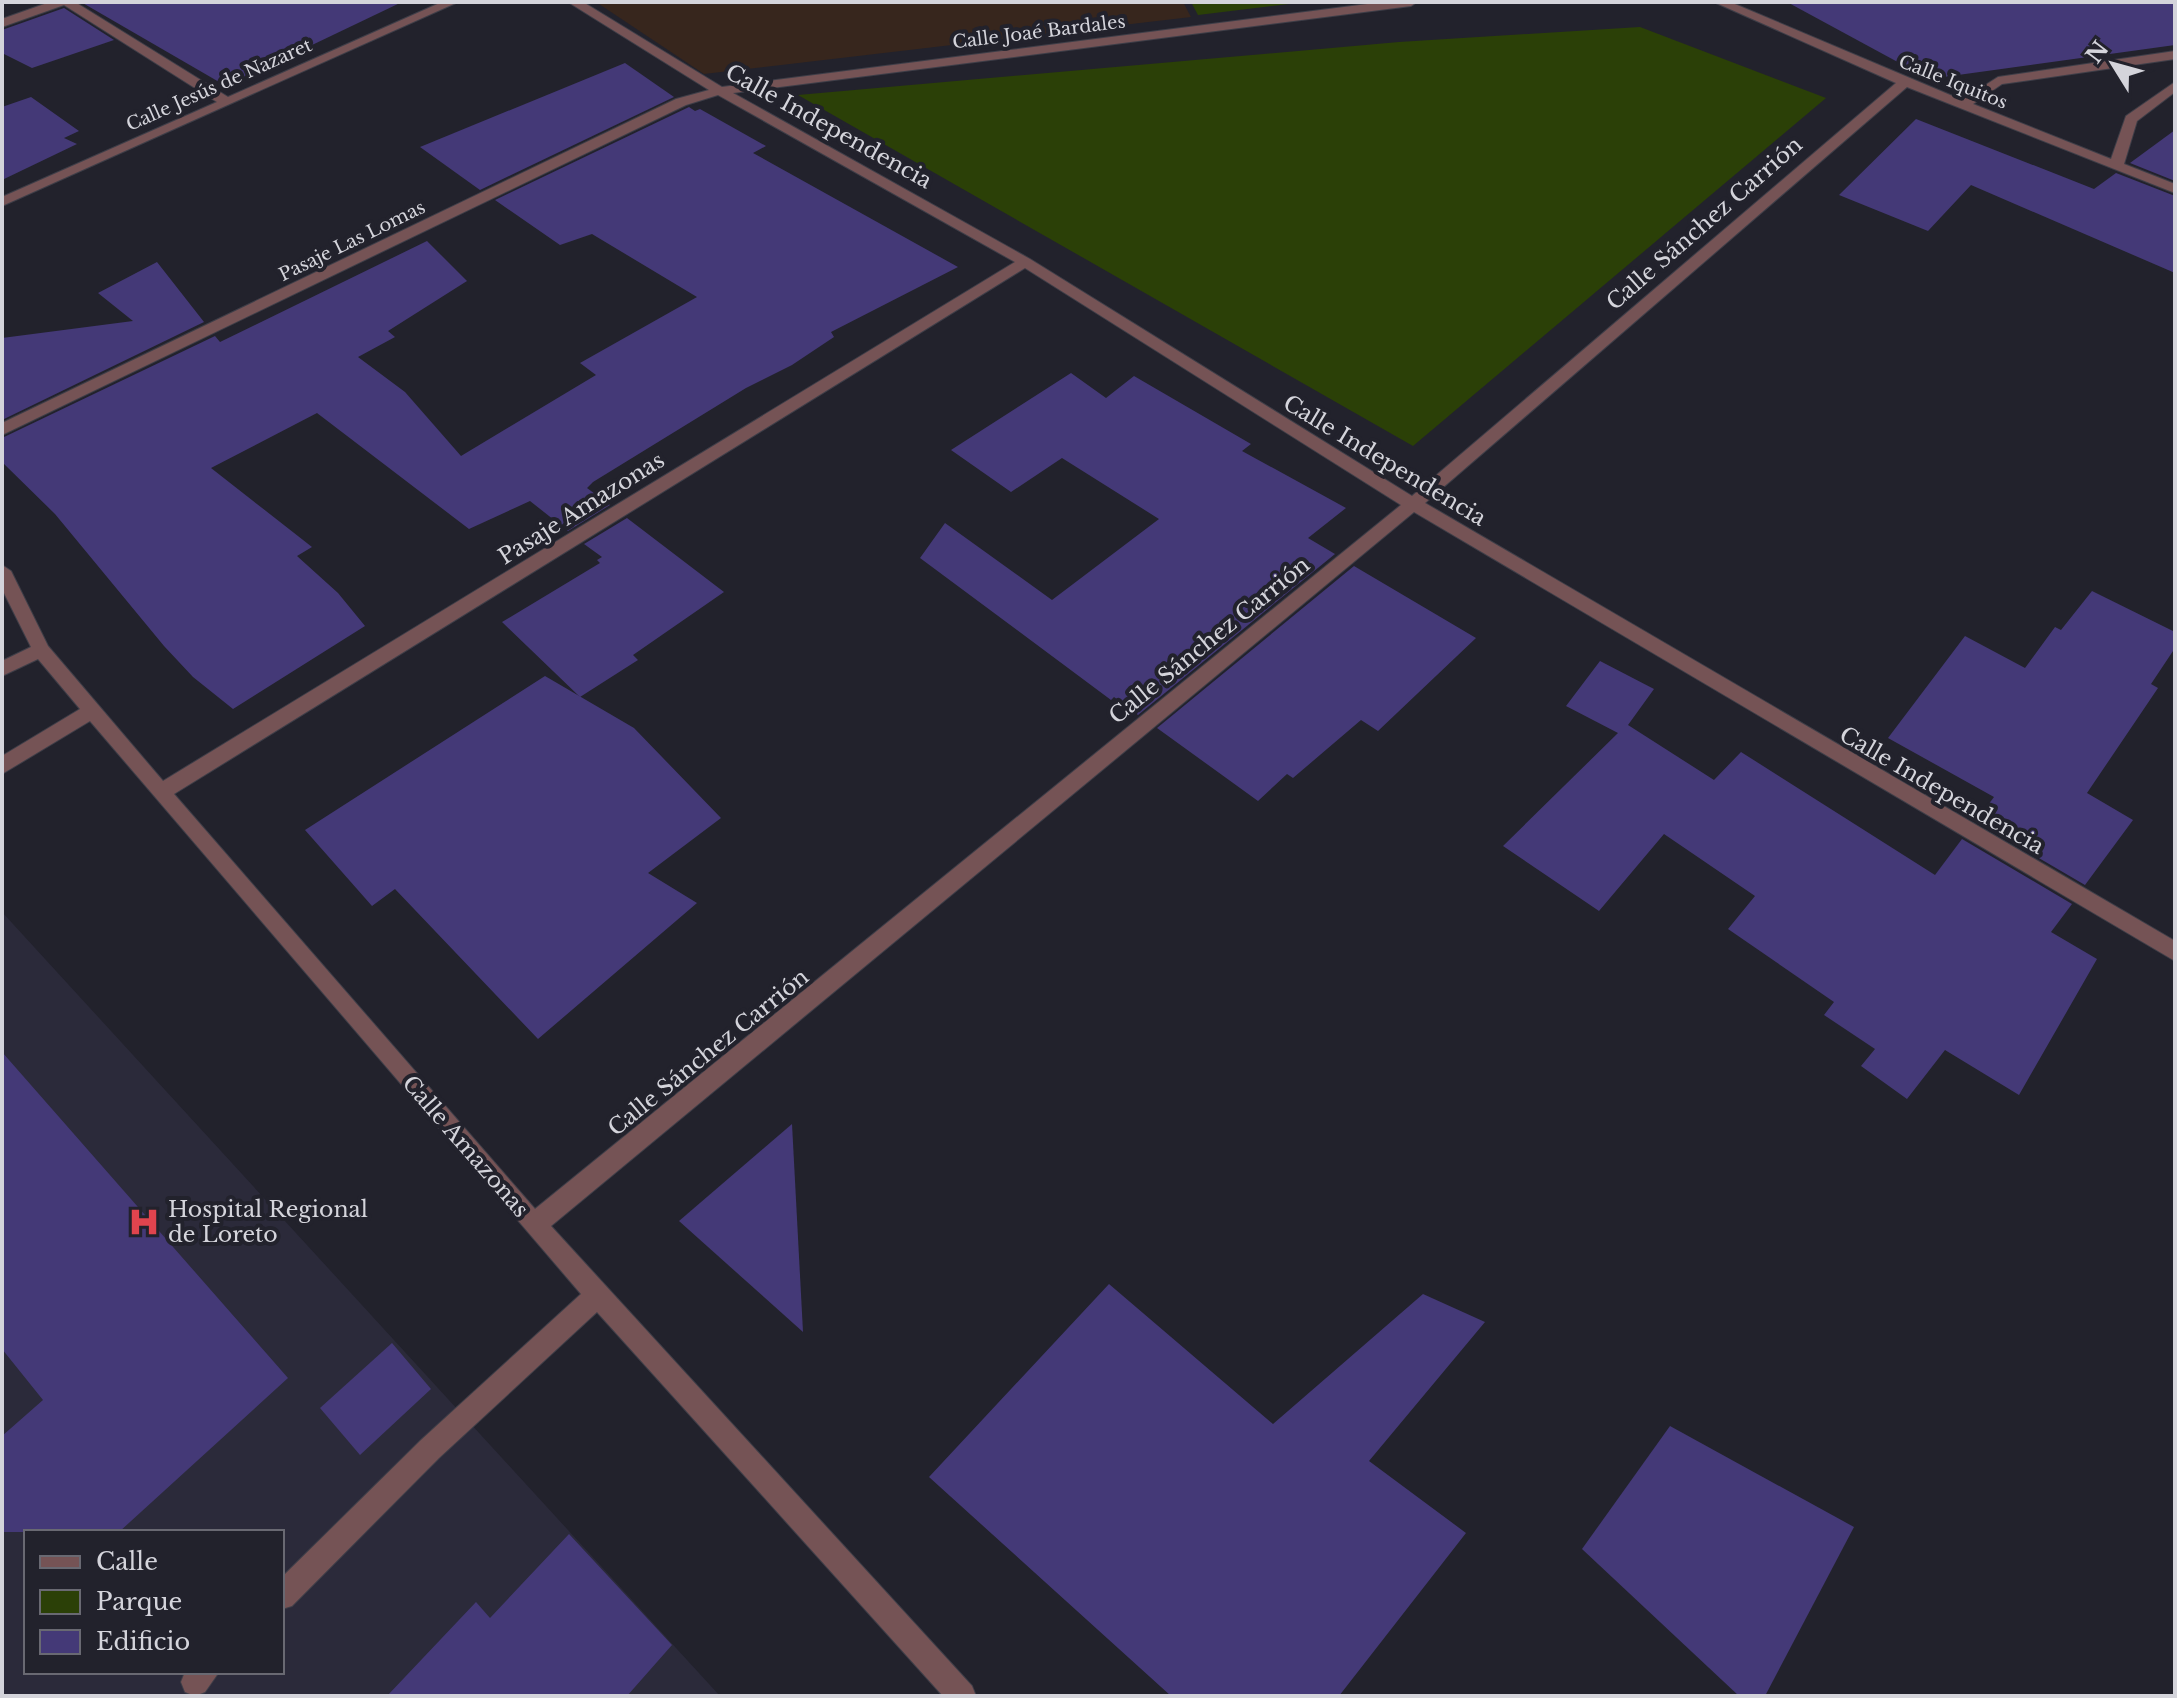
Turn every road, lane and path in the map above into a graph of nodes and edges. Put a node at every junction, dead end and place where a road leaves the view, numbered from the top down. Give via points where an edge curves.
1 (64, 2) edge
2 (452, 2) edge
3 (574, 2) edge
4 (1411, 2) edge
5 (1720, 2) edge
6 (2, 23) edge
7 (2175, 55) edge
8 (1905, 82) junction
9 (2175, 86) edge
10 (720, 91) junction
11 (225, 101) junction
12 (1963, 105) junction
13 (2116, 166) junction
14 (2175, 189) edge
15 (2, 202) edge
16 (1025, 262) junction
17 (2, 430) edge
18 (1413, 504) junction
19 (2, 571) edge
20 (41, 650) junction
21 (2, 669) edge
22 (92, 711) junction
23 (2, 766) edge
24 (161, 792) junction
25 (2175, 952) edge
26 (534, 1225) junction
27 (598, 1295) junction
28 (284, 1594) edge
29 (962, 1696) edge

1 - 6 street
1 - 11 street
2 - 11 street, Calle Jesús de Nazaret
3 - 10 street, Calle Independencia
4 - 10 street, Calle Joaé Bardales
5 - 8 street, Calle Iquitos
7 - 12 street via 1998,81
8 - 12 street, Calle Iquitos
8 - 18 street, Calle Sánchez Carrión
9 - 13 street via 2131,119
10 - 16 street, Calle Independencia
10 - 17 street, Pasaje Las Lomas via 681,102
11 - 15 street, Calle Jesús de Nazaret
12 - 13 street, Calle Iquitos
13 - 14 street, Calle Iquitos
16 - 18 street, Calle Independencia
16 - 24 street, Pasaje Amazonas
18 - 25 street, Calle Independencia
18 - 26 street, Calle Sánchez Carrión
19 - 20 street, Calle Amazonas
20 - 21 street
20 - 22 street, Calle Amazonas
22 - 23 street
22 - 24 street, Calle Amazonas
24 - 26 street, Calle Amazonas
26 - 27 street, Calle Amazonas
27 - 28 street via 430,1449
27 - 29 street, Calle Amazonas

